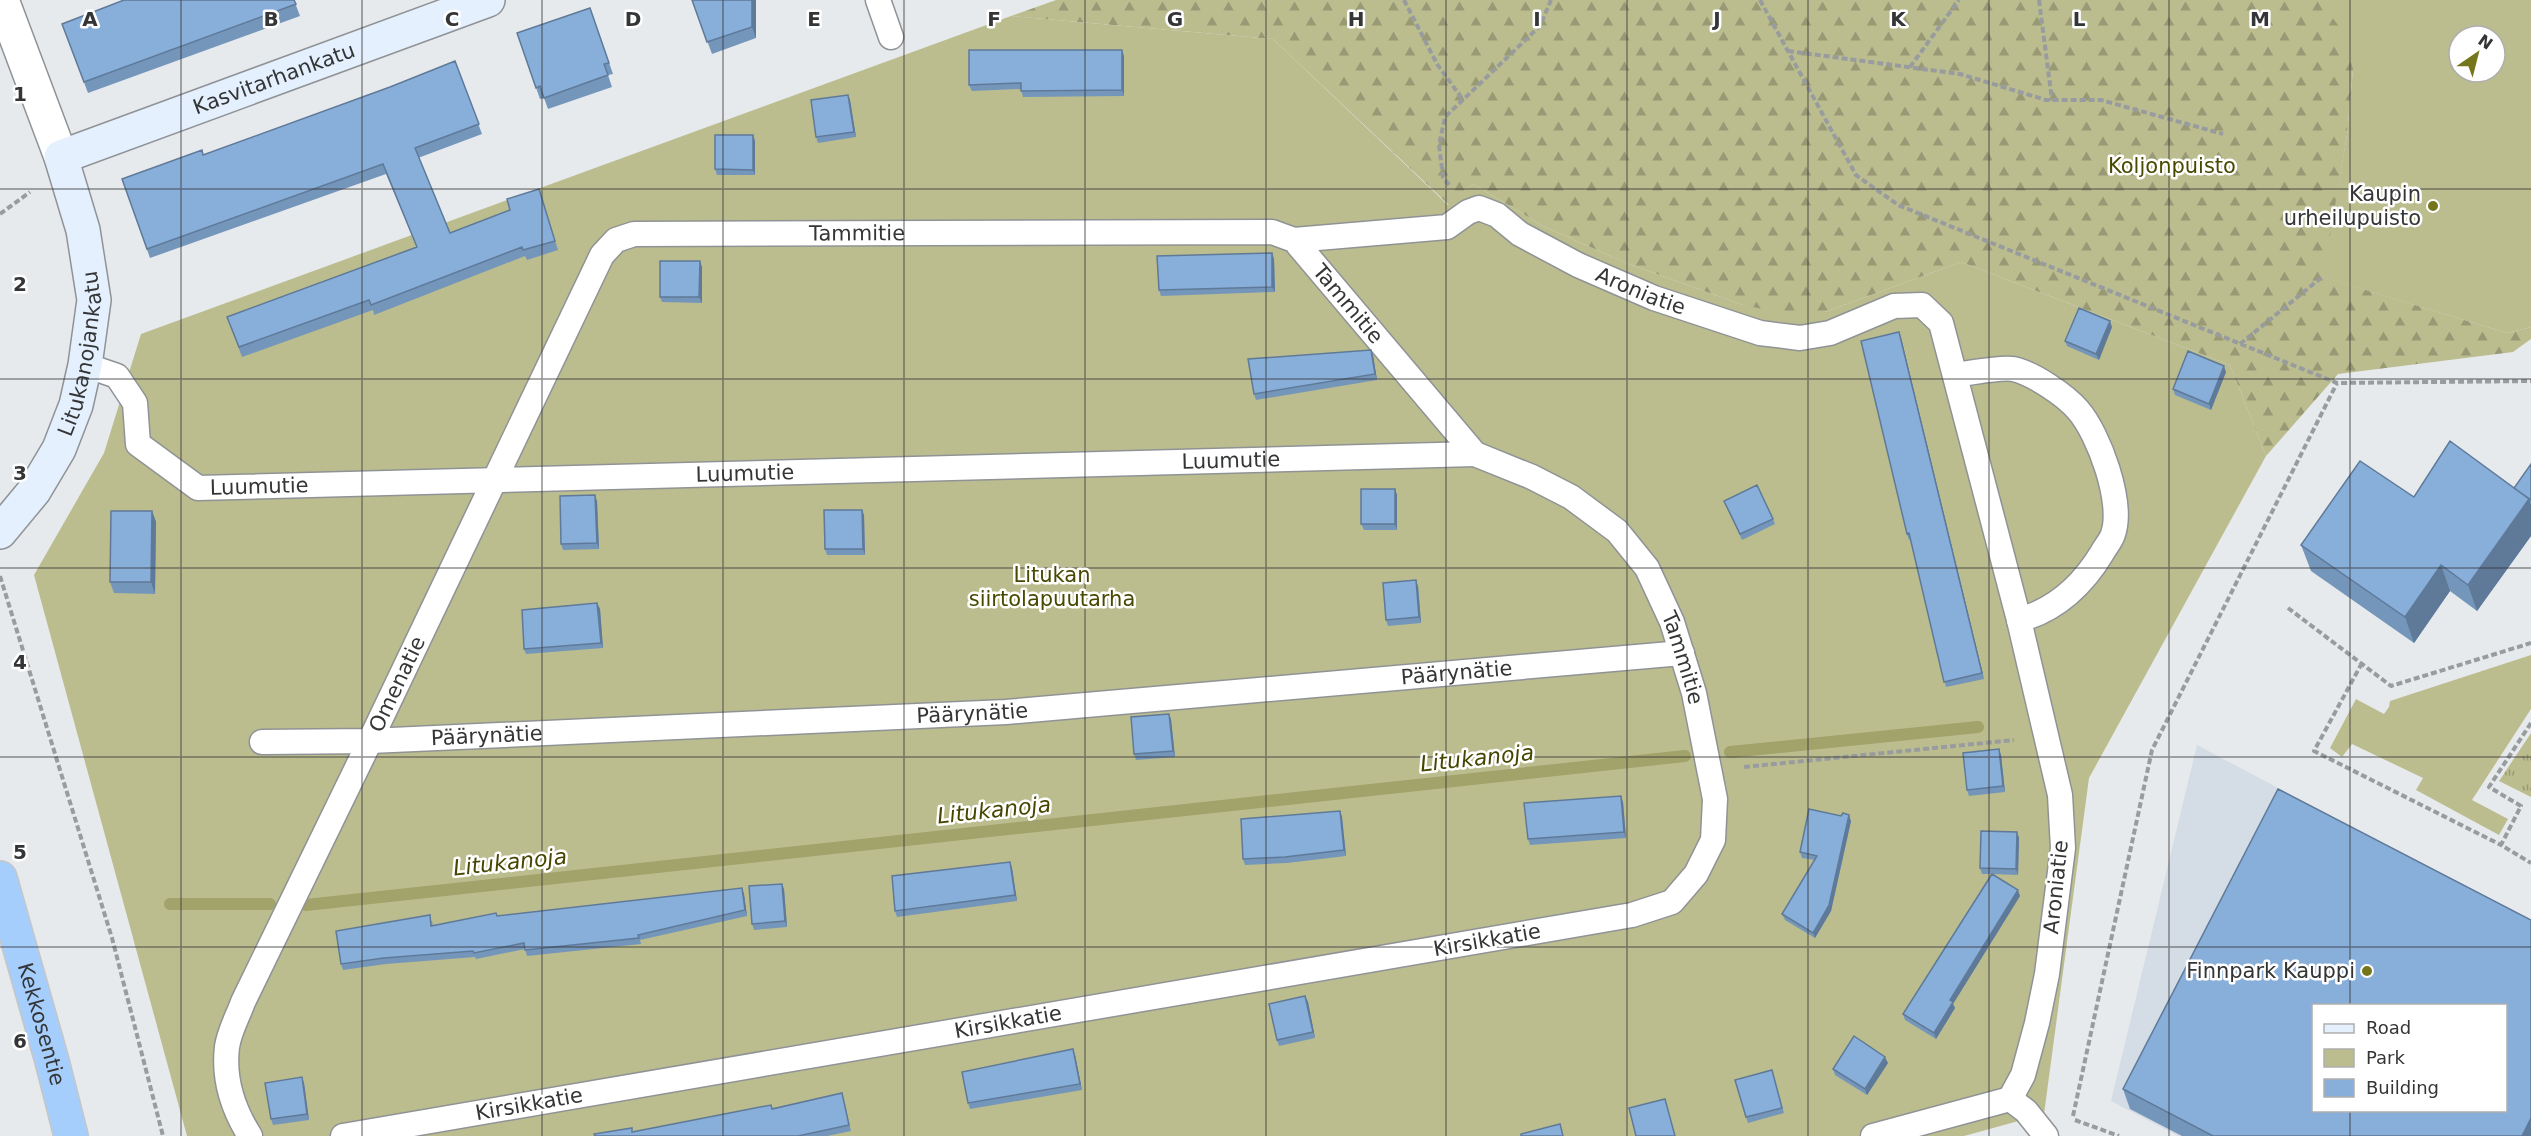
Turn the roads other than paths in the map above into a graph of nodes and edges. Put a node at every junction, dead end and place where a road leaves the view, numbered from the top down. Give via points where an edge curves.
1 (2, 0) edge
2 (488, 0) edge
3 (878, 0) edge
4 (891, 37) dead end
5 (61, 157) junction
6 (616, 240) joint
7 (1293, 240) junction
8 (85, 364) junction
9 (1954, 375) junction
10 (1474, 454) junction
11 (495, 480) junction
12 (0, 532) edge
13 (2019, 620) junction
14 (1682, 653) junction
15 (370, 741) junction
16 (262, 742) dead end
17 (0, 878) edge
18 (1672, 903) joint
19 (52, 1060) junction
20 (2010, 1099) junction
21 (71, 1136) edge
22 (80, 1136) edge
23 (250, 1136) edge
24 (343, 1136) edge
25 (1873, 1136) edge
26 (2046, 1136) edge

1 - 5 street
2 - 5 street, Kasvitarhankatu
3 - 4 lane
5 - 8 street, Litukanojankatu via 83,230 94,300
6 - 7 lane, Tammitie via 634,234 1272,232
6 - 11 lane, Omenatie via 602,255
7 - 9 lane, Aroniatie via 1447,227 1479,208 1578,265 1654,298 1760,333 1800,338 1830,333 1894,306 1922,305 1941,323
7 - 10 lane, Tammitie
8 - 11 lane, Luumutie via 117,376 135,403 138,444 198,489
8 - 12 street, Litukanojankatu via 76,405 59,449 34,491
9 - 13 lane, Aroniatie
9 - 13 lane via 2013,369 2054,388 2079,411 2102,452 2116,500 2114,534 2093,568 2062,601 2039,615
10 - 11 lane, Luumutie
10 - 14 lane, Tammitie via 1571,497 1617,531 1647,568
11 - 15 lane, Omenatie
13 - 20 lane, Aroniatie via 2060,795 2063,848 2037,1023 2023,1075
14 - 15 lane, Päärynätie via 1006,712
14 - 18 lane, Tammitie via 1715,799 1713,840 1696,874
15 - 16 lane, Päärynätie
15 - 23 lane, Omenatie via 243,1002 227,1046 227,1083
17 - 19 highway, Kekkosentie
18 - 24 lane, Kirsikkatie via 1632,915
19 - 21 highway, Kekkosentie
19 - 22 highway
20 - 25 lane
20 - 26 lane via 2026,1111

